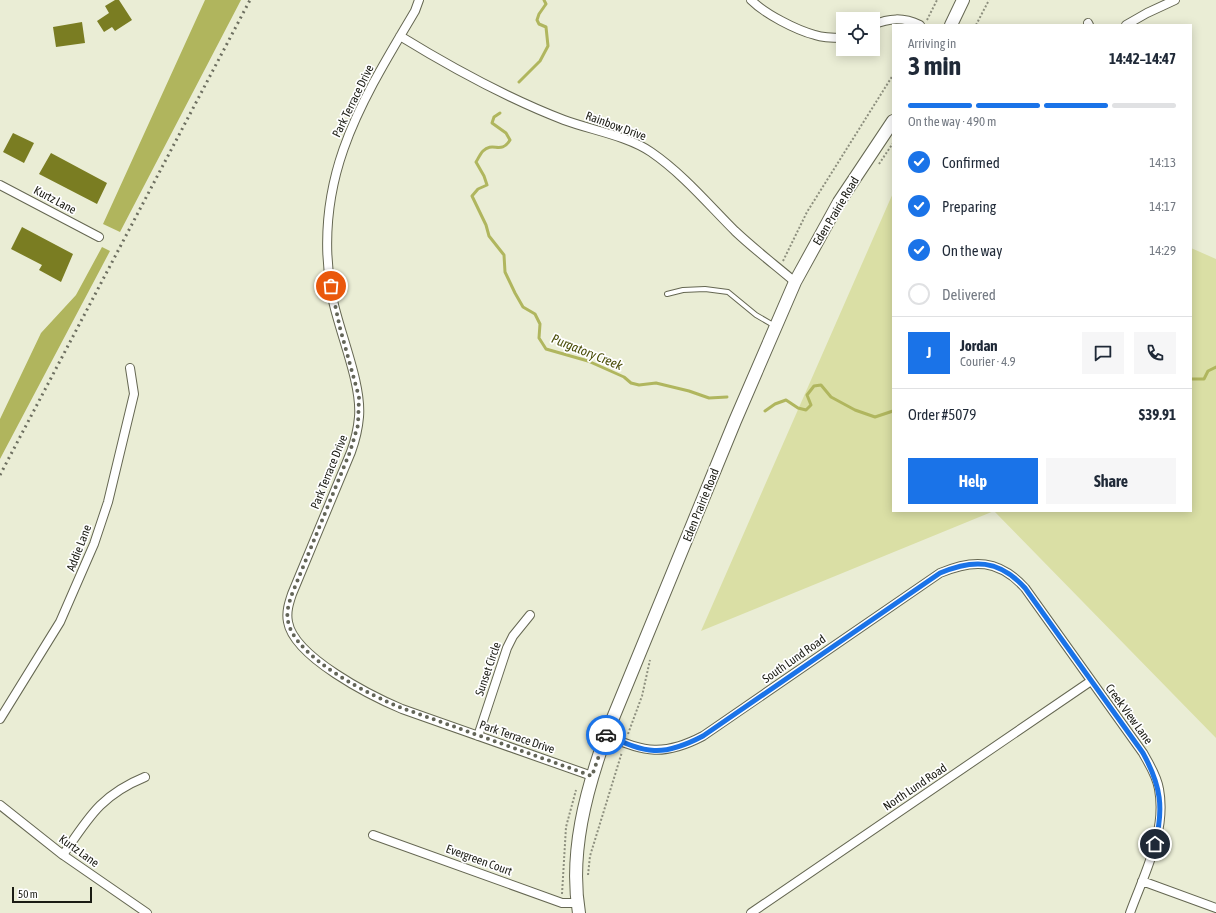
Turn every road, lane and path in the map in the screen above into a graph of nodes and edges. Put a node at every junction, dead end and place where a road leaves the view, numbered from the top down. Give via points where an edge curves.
1 (419, 0) edge
2 (751, 0) edge
3 (937, 0) edge
4 (963, 0) edge
5 (989, 0) edge
6 (1175, 0) edge
7 (880, 22) edge
8 (918, 24) edge
9 (925, 24) edge
10 (951, 24) edge
11 (977, 24) edge
12 (1128, 24) edge
13 (400, 36) junction
14 (836, 38) edge
15 (892, 78) edge
16 (892, 122) edge
17 (892, 144) edge
18 (875, 170) dead end
19 (0, 185) edge
20 (99, 237) dead end
21 (780, 269) junction
22 (794, 282) junction
23 (667, 294) dead end
24 (775, 326) junction
25 (130, 368) dead end
26 (991, 564) joint
27 (530, 615) dead end
28 (650, 656) dead end
29 (1091, 681) junction
30 (0, 719) edge
31 (606, 735) junction
32 (478, 736) junction
33 (624, 744) junction
34 (592, 776) junction
35 (145, 777) dead end
36 (0, 805) edge
37 (373, 835) dead end
38 (63, 855) junction
39 (588, 877) dead end
40 (1142, 881) junction
41 (578, 908) edge
42 (1216, 908) edge
43 (147, 913) edge
44 (751, 913) edge
45 (1130, 913) edge

1 - 13 street, Park Terrace Drive
2 - 14 street via 767,12 801,30 822,37
3 - 9 path
4 - 10 main road
5 - 11 path
6 - 12 street
7 - 8 street via 896,19
13 - 21 street, Rainbow Drive via 519,101 650,152 690,185 736,231
13 - 32 street, Park Terrace Drive via 361,105 337,166 332,192 327,231 332,297 359,397 360,416 357,434 292,594 288,622 302,646 346,680 373,696
15 - 21 path via 807,212
16 - 22 main road, Eden Prairie Road via 839,202
17 - 18 path
19 - 20 street, Kurtz Lane
21 - 22 street, Rainbow Drive
22 - 24 main road, Eden Prairie Road
23 - 24 lane via 705,289 728,292 756,315
24 - 31 main road, Eden Prairie Road
25 - 30 street, Addie Lane via 134,394 108,502 94,544 60,622
26 - 29 street, Creek View Lane via 1015,577 1025,588
26 - 33 street, South Lund Road via 956,566 940,573 703,736 669,750 650,751
27 - 32 street, Sunset Circle via 512,636
28 - 33 path via 642,696
29 - 40 street, Creek View Lane via 1143,753 1159,788 1160,825
29 - 44 street, North Lund Road
31 - 33 street, South Lund Road
31 - 34 main road, Eden Prairie Road
32 - 34 street, Park Terrace Drive
33 - 39 path via 590,856
34 - 41 main road, Eden Prairie Road via 580,831
35 - 38 street via 126,785 102,802
36 - 38 street, Kurtz Lane
37 - 41 street, Evergreen Court
38 - 43 street, Kurtz Lane
40 - 42 street
40 - 45 street, Creek View Lane

